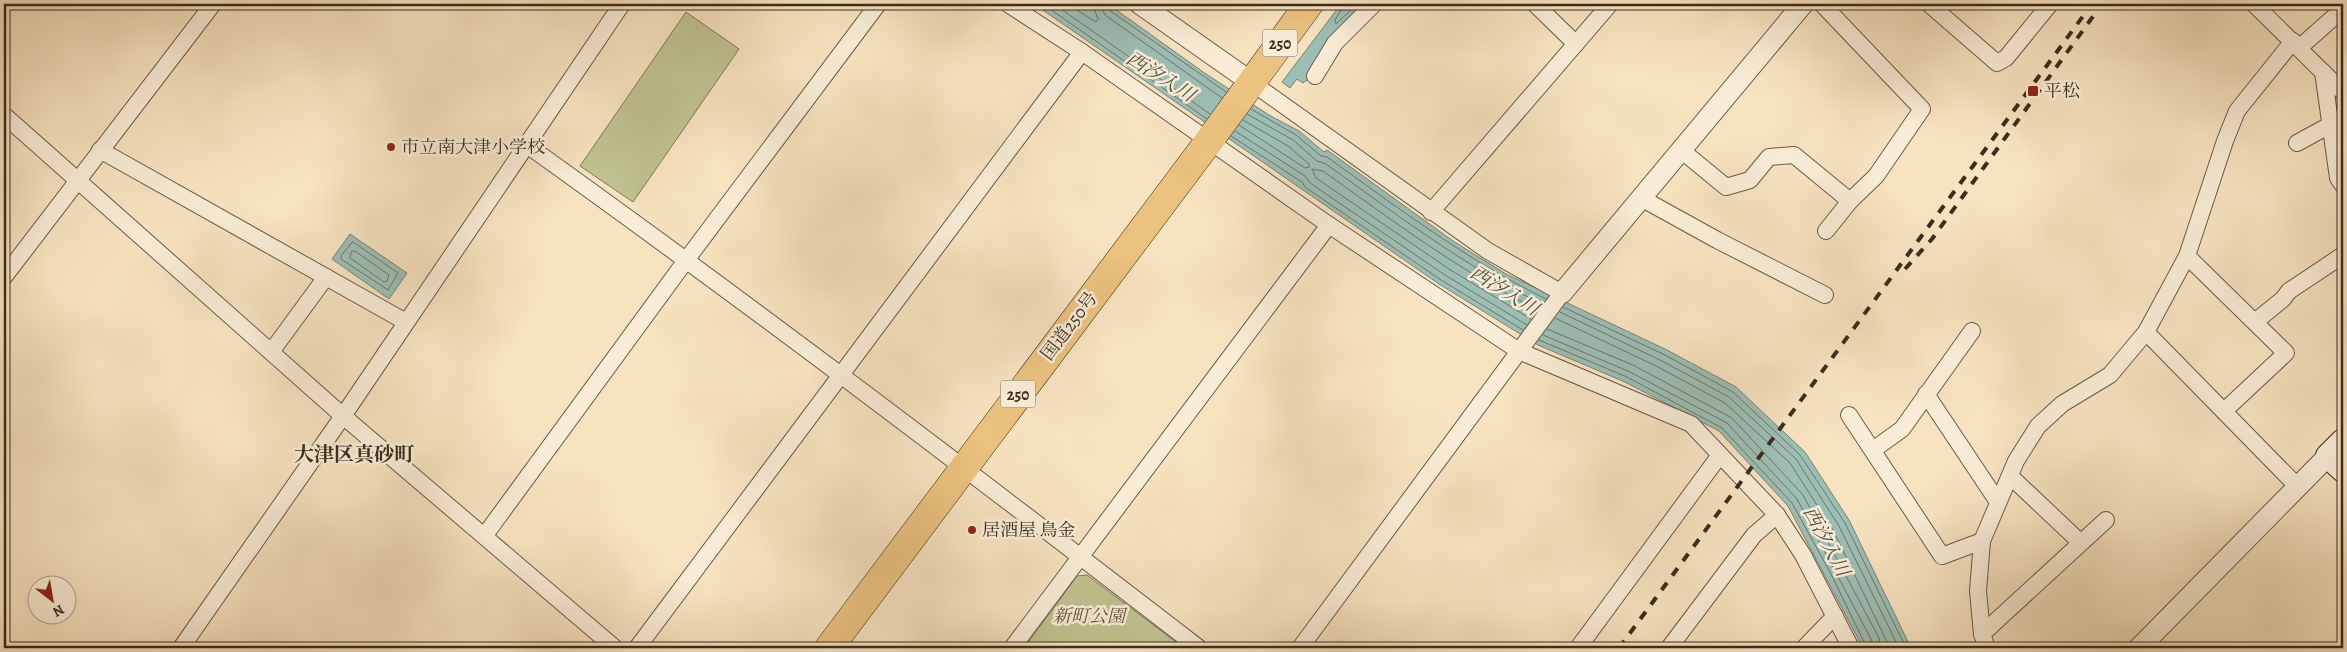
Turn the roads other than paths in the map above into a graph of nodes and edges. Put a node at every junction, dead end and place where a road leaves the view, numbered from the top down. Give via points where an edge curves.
1 (213, 4) edge
2 (622, 4) edge
3 (878, 4) edge
4 (1008, 4) edge
5 (1140, 4) edge
6 (1310, 4) edge
7 (1374, 4) edge
8 (1535, 4) edge
9 (1610, 4) edge
10 (1803, 4) edge
11 (1822, 4) edge
12 (1929, 4) edge
13 (2050, 4) edge
14 (2254, 4) edge
15 (2343, 9) edge
16 (1576, 44) junction
17 (2296, 44) junction
18 (1082, 52) junction
19 (2324, 72) junction
20 (1315, 76) dead end
21 (1251, 82) junction
22 (2343, 92) edge
23 (4, 115) edge
24 (2330, 125) junction
25 (1209, 141) junction
26 (2297, 143) dead end
27 (527, 145) junction
28 (100, 150) junction
29 (1681, 150) junction
30 (77, 180) junction
31 (2343, 185) edge
32 (1640, 198) junction
33 (1850, 201) junction
34 (1431, 212) junction
35 (1329, 225) junction
36 (1826, 231) dead end
37 (2343, 255) edge
38 (2187, 256) junction
39 (687, 259) junction
40 (4, 277) edge
41 (326, 278) junction
42 (1562, 293) junction
43 (1825, 294) dead end
44 (2256, 321) junction
45 (406, 322) junction
46 (1972, 331) dead end
47 (2146, 332) junction
48 (1519, 351) junction
49 (271, 352) junction
50 (841, 374) junction
51 (1926, 394) junction
52 (2224, 411) junction
53 (1849, 415) dead end
54 (343, 416) junction
55 (1872, 450) junction
56 (1720, 455) junction
57 (2338, 456) edge
58 (963, 466) junction
59 (2010, 476) junction
60 (2297, 486) junction
61 (1998, 502) junction
62 (1777, 515) junction
63 (2106, 520) dead end
64 (485, 535) junction
65 (1982, 541) junction
66 (2080, 542) junction
67 (1080, 556) junction
68 (1835, 616) junction
69 (1984, 641) edge
70 (181, 648) edge
71 (616, 648) edge
72 (637, 648) edge
73 (829, 648) edge
74 (1012, 648) edge
75 (1199, 648) edge
76 (1300, 648) edge
77 (1578, 648) edge
78 (1669, 648) edge
79 (1804, 648) edge
80 (1851, 648) edge
81 (2139, 648) edge

1 - 28 street
2 - 27 street
3 - 39 street
4 - 18 street
5 - 21 street
6 - 21 highway, 国道250号 / 250
7 - 20 street via 1335,43
8 - 16 street
9 - 16 street
10 - 29 street
11 - 33 street via 1922,110 1876,176
12 - 13 street via 1997,63 2006,58
14 - 17 street
15 - 17 street
16 - 34 street
17 - 19 street
17 - 38 street via 2237,111
18 - 25 street
18 - 50 street
19 - 22 street
19 - 24 street
21 - 25 highway, 国道250号 / 250
21 - 34 street
23 - 30 street
24 - 26 street
24 - 31 street via 2338,178
25 - 35 street
25 - 58 highway, 国道250号 / 250
27 - 39 street
27 - 45 street
28 - 30 street
28 - 41 street
29 - 32 street
29 - 33 street via 1726,187 1750,180 1769,157 1794,155
30 - 40 street
30 - 49 street
32 - 42 street
32 - 43 street
33 - 36 street
34 - 42 street via 1488,251
35 - 48 street
35 - 67 street
37 - 44 street via 2289,291
38 - 44 street
38 - 47 street
39 - 50 street
39 - 64 street
41 - 45 street
41 - 49 street
42 - 48 street
44 - 52 street via 2286,353
45 - 54 street
46 - 51 street
47 - 52 street
47 - 59 street via 2110,375 2062,404 2038,426 2016,460
48 - 56 street via 1691,424
48 - 76 street
49 - 54 street
50 - 58 street
50 - 72 street
51 - 55 street via 1902,428
51 - 61 street
52 - 60 street
53 - 55 street
54 - 64 street
54 - 70 street
55 - 65 street via 1942,556
56 - 62 street
56 - 77 street
57 - 60 street
58 - 67 street
58 - 73 highway, 国道250号 / 250
59 - 61 street
59 - 66 street
60 - 81 street
61 - 65 street
62 - 68 street via 1804,555
62 - 78 street via 1754,535
63 - 66 street
64 - 71 street
65 - 69 street via 1978,591
66 - 69 street
67 - 74 street
67 - 75 street
68 - 79 street
68 - 80 street

